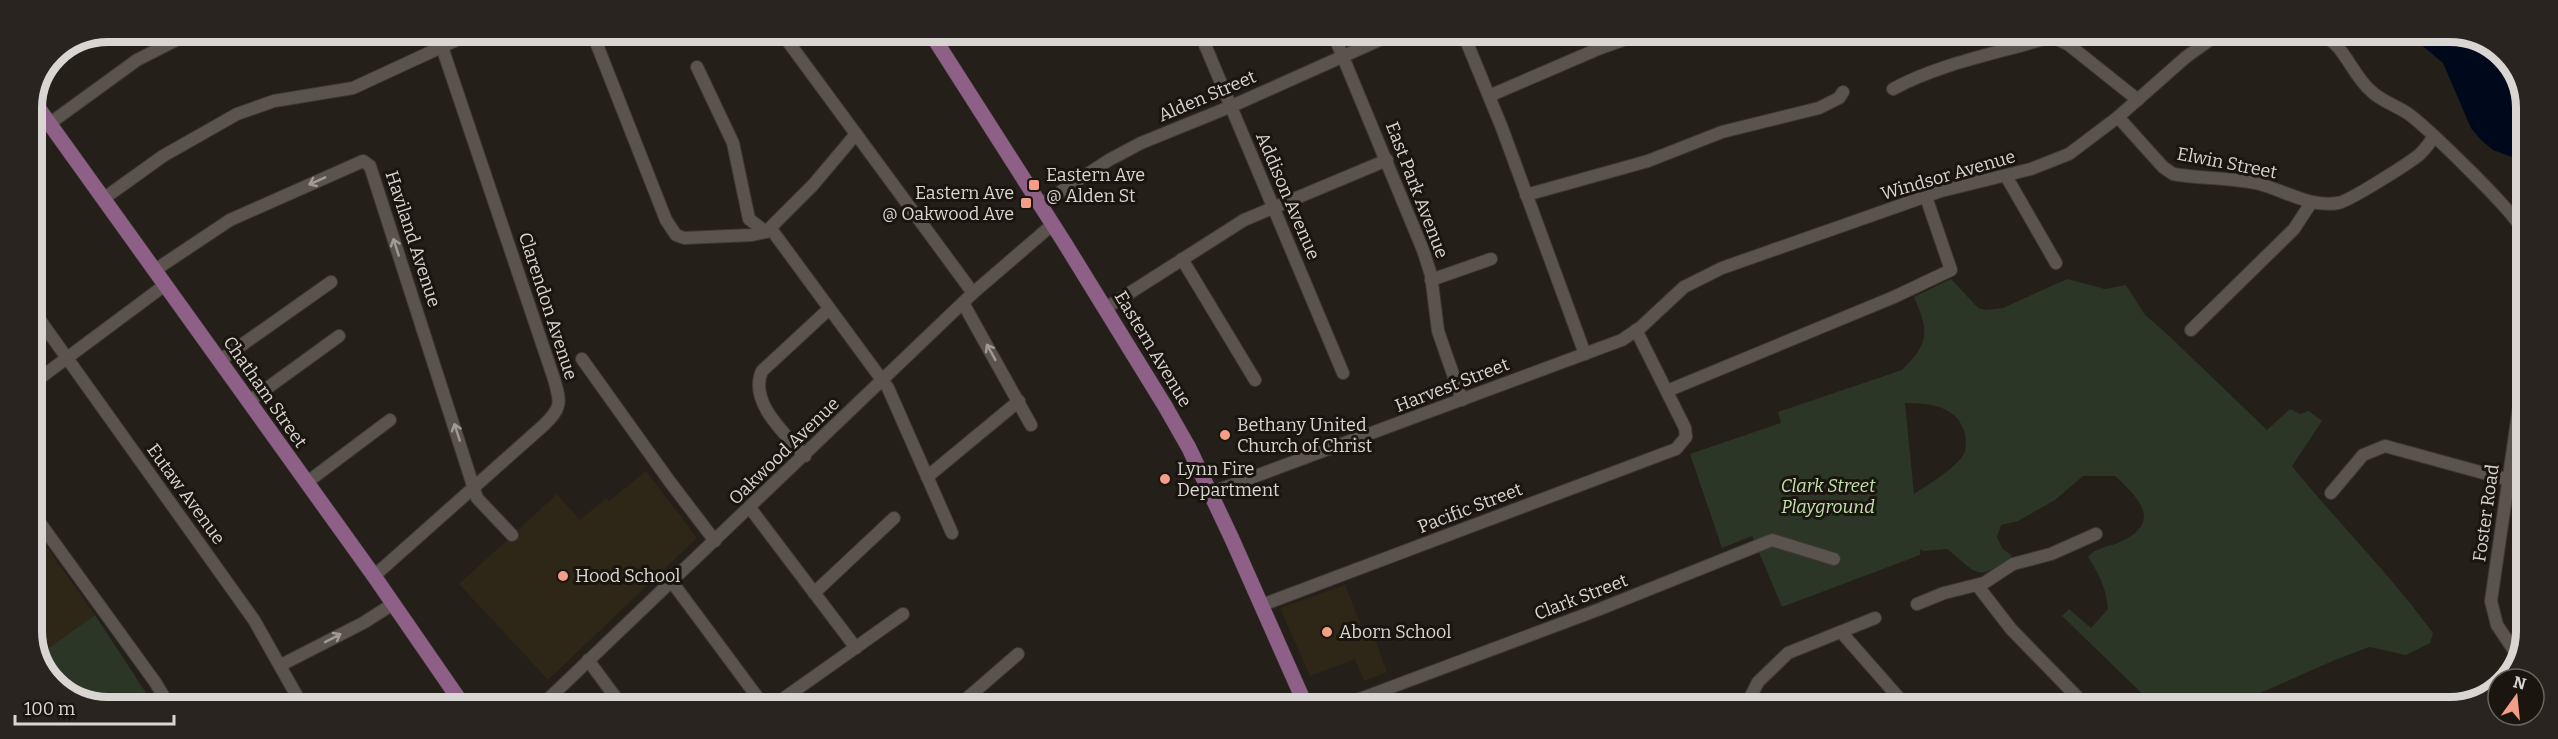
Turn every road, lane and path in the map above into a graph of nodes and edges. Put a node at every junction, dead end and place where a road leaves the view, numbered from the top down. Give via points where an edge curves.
1 (170, 42) edge
2 (453, 42) edge
3 (596, 42) edge
4 (788, 42) edge
5 (936, 42) edge
6 (1204, 42) edge
7 (1337, 42) edge
8 (1375, 42) edge
9 (1467, 42) edge
10 (1617, 42) edge
11 (2034, 42) edge
12 (2063, 42) edge
13 (2207, 42) edge
14 (2332, 42) edge
15 (165, 44) joint
16 (442, 47) junction
17 (1343, 56) junction
18 (697, 67) dead end
19 (1893, 89) dead end
20 (1844, 92) dead end
21 (1489, 96) junction
22 (2138, 100) junction
23 (1231, 106) junction
24 (42, 114) edge
25 (2118, 117) junction
26 (49, 124) junction
27 (856, 134) junction
28 (2434, 136) junction
29 (1387, 160) junction
30 (2006, 176) junction
31 (1526, 195) junction
32 (1926, 196) junction
33 (103, 199) junction
34 (2311, 203) junction
35 (1040, 205) junction
36 (1274, 206) junction
37 (2516, 223) edge
38 (1052, 225) junction
39 (768, 230) junction
40 (1182, 259) junction
41 (1491, 259) dead end
42 (2056, 263) dead end
43 (155, 270) junction
44 (1431, 280) junction
45 (331, 282) dead end
46 (165, 285) junction
47 (973, 293) junction
48 (963, 303) junction
49 (1106, 308) junction
50 (829, 309) junction
51 (42, 323) edge
52 (1636, 330) junction
53 (2191, 330) dead end
54 (339, 336) dead end
55 (1585, 354) junction
56 (67, 358) junction
57 (582, 359) dead end
58 (219, 361) junction
59 (1342, 373) dead end
60 (42, 377) edge
61 (1255, 380) dead end
62 (883, 381) junction
63 (1667, 391) junction
64 (1462, 400) junction
65 (1019, 401) junction
66 (248, 402) junction
67 (390, 420) dead end
68 (1031, 425) dead end
69 (2516, 430) edge
70 (805, 456) junction
71 (927, 477) junction
72 (2509, 480) junction
73 (306, 483) junction
74 (475, 488) junction
75 (2331, 493) dead end
76 (1210, 494) junction
77 (750, 508) junction
78 (894, 518) dead end
79 (42, 526) edge
80 (952, 533) dead end
81 (2096, 534) dead end
82 (513, 535) dead end
83 (716, 541) junction
84 (1834, 559) dead end
85 (374, 576) junction
86 (672, 582) junction
87 (1977, 585) junction
88 (814, 593) junction
89 (393, 604) junction
90 (1917, 604) dead end
91 (1262, 605) junction
92 (903, 614) dead end
93 (1875, 618) dead end
94 (1841, 632) junction
95 (856, 648) junction
96 (2513, 650) edge
97 (1018, 654) dead end
98 (588, 660) junction
99 (281, 665) junction
100 (164, 697) edge
101 (298, 697) edge
102 (457, 697) edge
103 (550, 697) edge
104 (615, 697) edge
105 (757, 697) edge
106 (786, 697) edge
107 (968, 697) edge
108 (1302, 697) edge
109 (1365, 697) edge
110 (1752, 697) edge
111 (1898, 697) edge
112 (2077, 697) edge

1 - 15 street
2 - 16 street
3 - 39 street via 670,228 679,237 695,239
4 - 27 street
5 - 35 main road, Eastern Avenue
6 - 23 street, Addison Avenue
7 - 17 street, East Park Avenue
8 - 17 street, Alden Street
9 - 21 street
10 - 21 street
11 - 19 street via 1940,70
12 - 22 street
13 - 22 street, Windsor Avenue
14 - 28 street via 2373,93 2407,113
15 - 26 street
16 - 33 street via 353,88 274,101 237,114 163,156
16 - 74 street, Clarendon Avenue via 560,403 555,415
17 - 23 street, Alden Street
17 - 29 street, East Park Avenue
18 - 39 street via 733,143 749,219
20 - 31 street via 1819,108 1722,132 1648,161
21 - 31 street
22 - 25 street, Windsor Avenue
23 - 35 street, Alden Street via 1131,148
23 - 36 street, Addison Avenue
24 - 26 main road, Chatham Street
25 - 30 street, Windsor Avenue via 2069,154
25 - 34 street, Elwin Street via 2173,174 2256,183
26 - 33 main road, Chatham Street
27 - 39 street
27 - 47 street
28 - 34 street, Elwin Street via 2418,155 2350,199
28 - 37 street
29 - 36 street
29 - 44 street, East Park Avenue
30 - 32 street, Windsor Avenue
30 - 42 street
31 - 55 street
32 - 52 street, Windsor Avenue via 1722,268 1675,294
32 - 63 street via 1951,270
33 - 43 main road, Chatham Street
34 - 53 street via 2294,230
35 - 38 main road, Eastern Avenue
36 - 40 street via 1219,234
36 - 59 street, Addison Avenue
38 - 47 street, Oakwood Avenue
38 - 49 main road, Eastern Avenue
39 - 50 street
40 - 49 street
40 - 61 street
41 - 44 street
43 - 46 main road, Chatham Street
74 -> 43 street, Haviland Avenue via 366,162 230,220
44 - 64 street, East Park Avenue via 1438,331
45 - 58 street
46 - 56 street
46 - 58 main road, Chatham Street
47 - 48 street, Oakwood Avenue
48 - 62 street, Oakwood Avenue
65 -> 48 street
49 - 76 main road, Eastern Avenue via 1165,406
50 - 62 street
50 - 70 street via 762,371 759,379 760,392 775,421
51 - 56 street, Eutaw Avenue
52 - 55 street, Harvest Street via 1622,340
52 - 63 street
54 - 66 street
55 - 64 street, Harvest Street
56 - 60 street
56 - 99 street, Eutaw Avenue via 254,620
57 - 83 street
58 - 66 main road, Chatham Street
62 - 70 street, Oakwood Avenue
62 - 71 street
63 - 91 street, Pacific Street via 1685,428 1686,437 1676,448
64 - 76 street, Harvest Street
65 - 68 street
65 - 71 street
66 - 73 main road, Chatham Street
67 - 73 street
69 - 72 street, Foster Road
70 - 77 street, Oakwood Avenue
71 - 80 street
72 - 75 street via 2385,446 2363,455
72 - 96 street, Foster Road via 2492,601 2497,625
73 - 85 main road, Chatham Street
74 - 82 street via 477,498
74 - 85 street, Clarendon Avenue
76 - 91 main road, Eastern Avenue
77 - 83 street, Oakwood Avenue
77 - 88 street
78 - 88 street
79 - 100 street
81 - 87 street via 2051,554 2013,564
83 - 86 street, Oakwood Avenue
84 - 109 street, Clark Street via 1772,540
85 - 89 main road, Chatham Street
86 - 98 street, Oakwood Avenue
86 - 105 street
87 - 90 street via 1944,592
87 - 112 street via 2011,629
88 - 95 street
99 -> 89 street
89 - 102 main road, Chatham Street
91 - 108 main road, Eastern Avenue
92 - 95 street
93 - 94 street
94 - 110 street via 1788,653 1758,682
94 - 111 street
95 - 106 street
97 - 107 street
98 - 103 street, Oakwood Avenue
98 - 104 street
99 - 101 street, Eutaw Avenue

